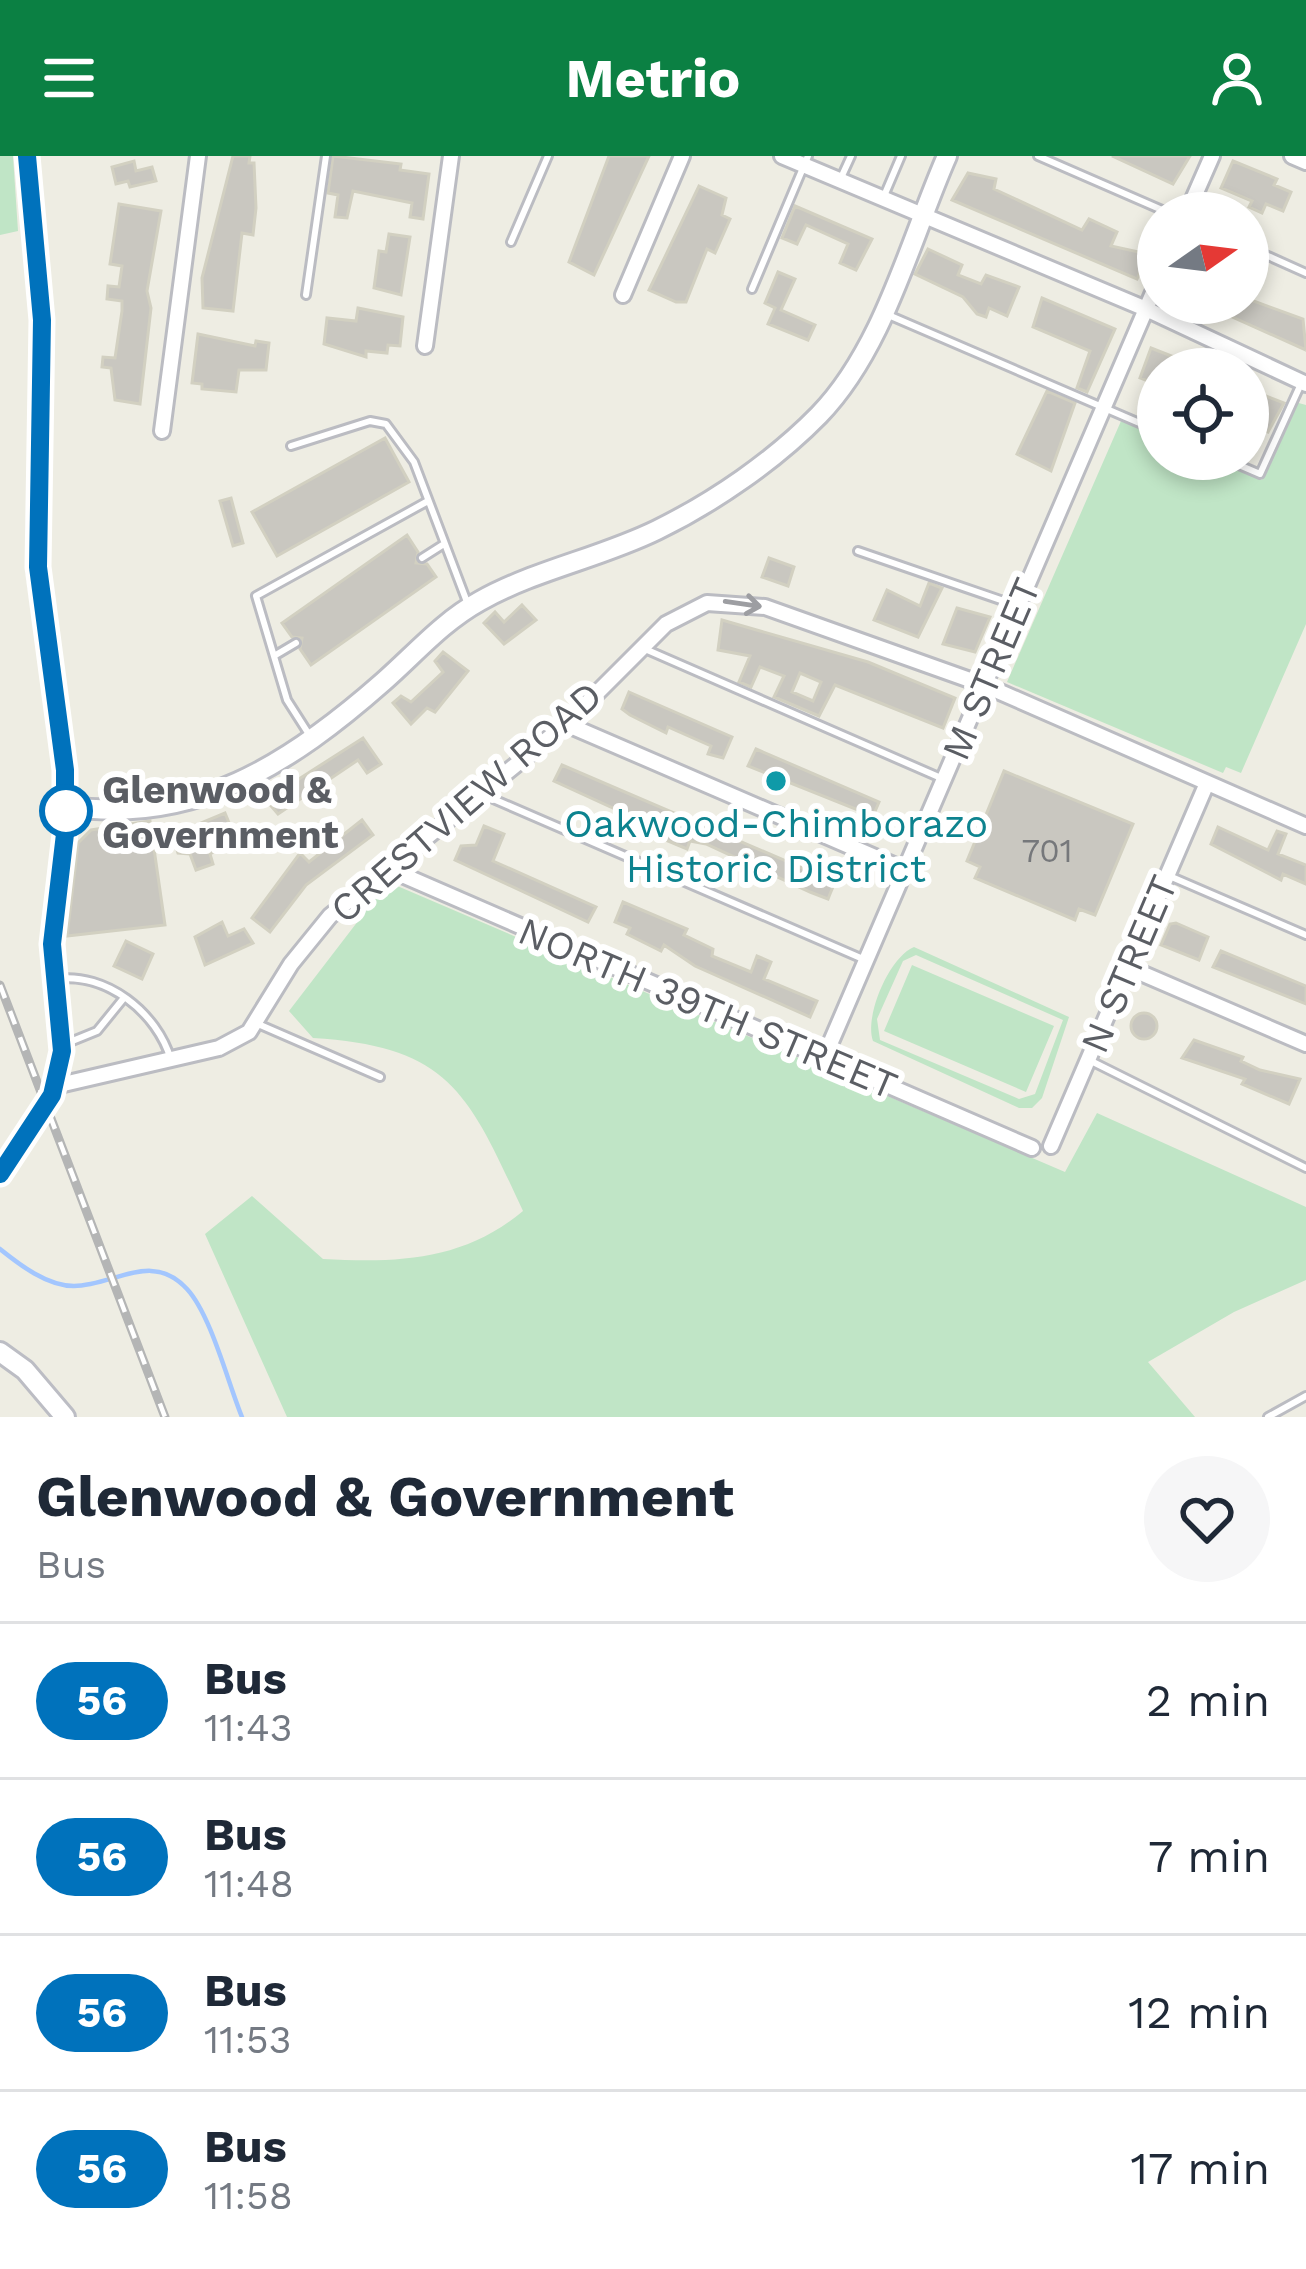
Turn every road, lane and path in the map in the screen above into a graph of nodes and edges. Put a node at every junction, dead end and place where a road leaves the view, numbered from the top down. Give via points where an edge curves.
1 (27, 156) edge
2 (198, 156) edge
3 (326, 156) edge
4 (451, 156) edge
5 (548, 156) edge
6 (682, 156) edge
7 (782, 156) edge
8 (851, 156) edge
9 (902, 156) edge
10 (947, 156) edge
11 (1038, 156) edge
12 (1212, 156) edge
13 (1292, 156) edge
14 (806, 161) edge
15 (1306, 162) edge
16 (840, 181) junction
17 (1196, 192) edge
18 (882, 199) junction
19 (1137, 199) edge
20 (921, 215) junction
21 (511, 242) dead end
22 (1269, 256) edge
23 (1306, 272) edge
24 (752, 290) dead end
25 (306, 295) dead end
26 (623, 295) dead end
27 (1137, 305) edge
28 (881, 312) junction
29 (1140, 324) edge
30 (1178, 324) edge
31 (424, 346) dead end
32 (1304, 383) edge
33 (1104, 408) junction
34 (1137, 422) edge
35 (162, 431) dead end
36 (291, 446) dead end
37 (1269, 455) edge
38 (428, 501) junction
39 (445, 544) junction
40 (858, 551) dead end
41 (422, 558) dead end
42 (1018, 606) junction
43 (469, 607) junction
44 (296, 643) dead end
45 (642, 648) junction
46 (274, 656) junction
47 (984, 686) junction
48 (566, 724) junction
49 (312, 739) junction
50 (944, 779) junction
51 (1207, 782) junction
52 (481, 794) junction
53 (66, 806) junction
54 (1306, 826) edge
55 (385, 867) junction
56 (905, 870) junction
57 (1167, 875) junction
58 (1306, 935) edge
59 (866, 961) junction
60 (1127, 967) junction
61 (53, 979) junction
62 (124, 998) junction
63 (258, 1024) junction
64 (62, 1045) junction
65 (1306, 1045) edge
66 (824, 1058) junction
67 (1088, 1059) junction
68 (171, 1060) junction
69 (380, 1077) dead end
70 (55, 1086) junction
71 (1051, 1146) dead end
72 (1032, 1148) dead end
73 (1306, 1168) edge
74 (0, 1174) edge
75 (0, 1352) edge
76 (1306, 1396) edge
77 (65, 1417) edge
78 (1268, 1417) edge

1 - 53 street via 42,320 36,549 62,718
2 - 35 street
3 - 25 lane
4 - 31 street
5 - 21 lane
6 - 26 street
7 - 14 street
8 - 16 lane
9 - 18 lane
10 - 20 street
11 - 19 lane
12 - 17 street
13 - 15 street
14 - 16 street
14 - 24 lane
16 - 18 street
18 - 20 street
20 - 27 street
20 - 28 street
22 - 23 lane
28 - 33 lane
28 - 43 street via 852,372 819,415 714,499
29 - 33 street, M STREET
30 - 32 street
32 - 37 lane
33 - 34 lane
33 - 42 street, M STREET
36 - 38 lane via 370,421 386,424 405,444
38 - 39 lane
38 - 46 lane via 256,596
39 - 41 lane
39 - 43 lane
40 - 42 lane
42 - 47 street, M STREET
43 - 49 street
44 - 46 lane
45 -> 47 street, CRESTVIEW ROAD via 692,608 738,602
45 - 48 street, CRESTVIEW ROAD
45 - 50 lane
46 - 49 lane via 286,700
47 - 50 street, M STREET
47 - 51 street, CRESTVIEW ROAD
48 - 52 street, CRESTVIEW ROAD
48 - 56 street
49 - 53 street via 171,807 128,813
50 - 56 street, M STREET
51 - 54 street, CRESTVIEW ROAD
51 - 57 street, N STREET
52 - 55 street, CRESTVIEW ROAD
52 - 59 lane
53 - 61 street
55 - 63 street, CRESTVIEW ROAD via 314,933
55 - 66 street, NORTH 39TH STREET
56 - 59 street, M STREET
57 - 58 lane
57 - 60 street, N STREET
59 - 66 street, M STREET
60 - 65 street
60 - 67 street, N STREET
61 - 62 lane via 91,977
61 - 64 street
62 - 64 lane via 98,1031
62 - 68 lane via 140,1007
63 - 68 street via 219,1048
63 - 69 lane
64 - 70 street
66 - 72 street, NORTH 39TH STREET
67 - 71 street, N STREET
67 - 73 lane
68 - 70 street
70 - 74 street
75 - 77 street
76 - 78 lane

